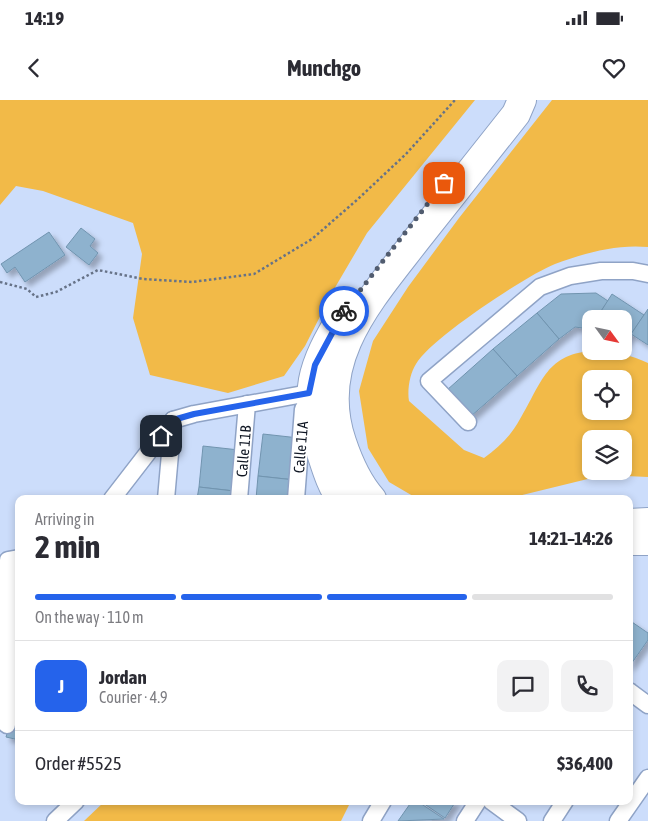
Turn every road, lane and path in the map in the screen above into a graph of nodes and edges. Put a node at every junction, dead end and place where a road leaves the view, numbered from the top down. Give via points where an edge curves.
1 (455, 100) edge
2 (504, 100) edge
3 (522, 100) edge
4 (648, 274) edge
5 (0, 282) edge
6 (307, 394) junction
7 (247, 404) junction
8 (173, 420) junction
9 (468, 422) dead end
10 (115, 495) edge
11 (166, 495) edge
12 (239, 495) edge
13 (296, 495) edge
14 (338, 495) edge
15 (369, 495) edge
16 (633, 522) edge
17 (648, 522) edge
18 (633, 541) edge
19 (648, 541) edge
20 (13, 559) edge
21 (7, 725) dead end
22 (648, 778) edge
23 (633, 800) edge
24 (72, 805) edge
25 (381, 805) edge
26 (475, 805) edge
27 (496, 805) edge
28 (563, 805) edge
29 (629, 805) edge
30 (55, 821) edge
31 (371, 821) edge
32 (465, 821) edge
33 (518, 821) edge
34 (552, 821) edge
35 (618, 821) edge

1 - 5 path via 406,154 312,239 254,274 192,282 143,279 98,270 56,292 36,297 27,289
2 - 6 highway via 496,116 346,309 315,365
3 - 15 highway via 516,114 374,295 353,327 340,358 334,405 336,426 350,466
4 - 9 street via 601,271 570,276 540,287 429,381
6 - 7 street
6 - 13 street, Calle 11A
6 - 14 highway via 318,444
7 - 8 street
7 - 12 street, Calle 11B
8 - 10 street
8 - 11 street
16 - 17 highway
18 - 19 highway
20 - 21 street
22 - 23 street
24 - 30 street
25 - 31 street
26 - 32 street
27 - 33 street
28 - 34 street
29 - 35 street

